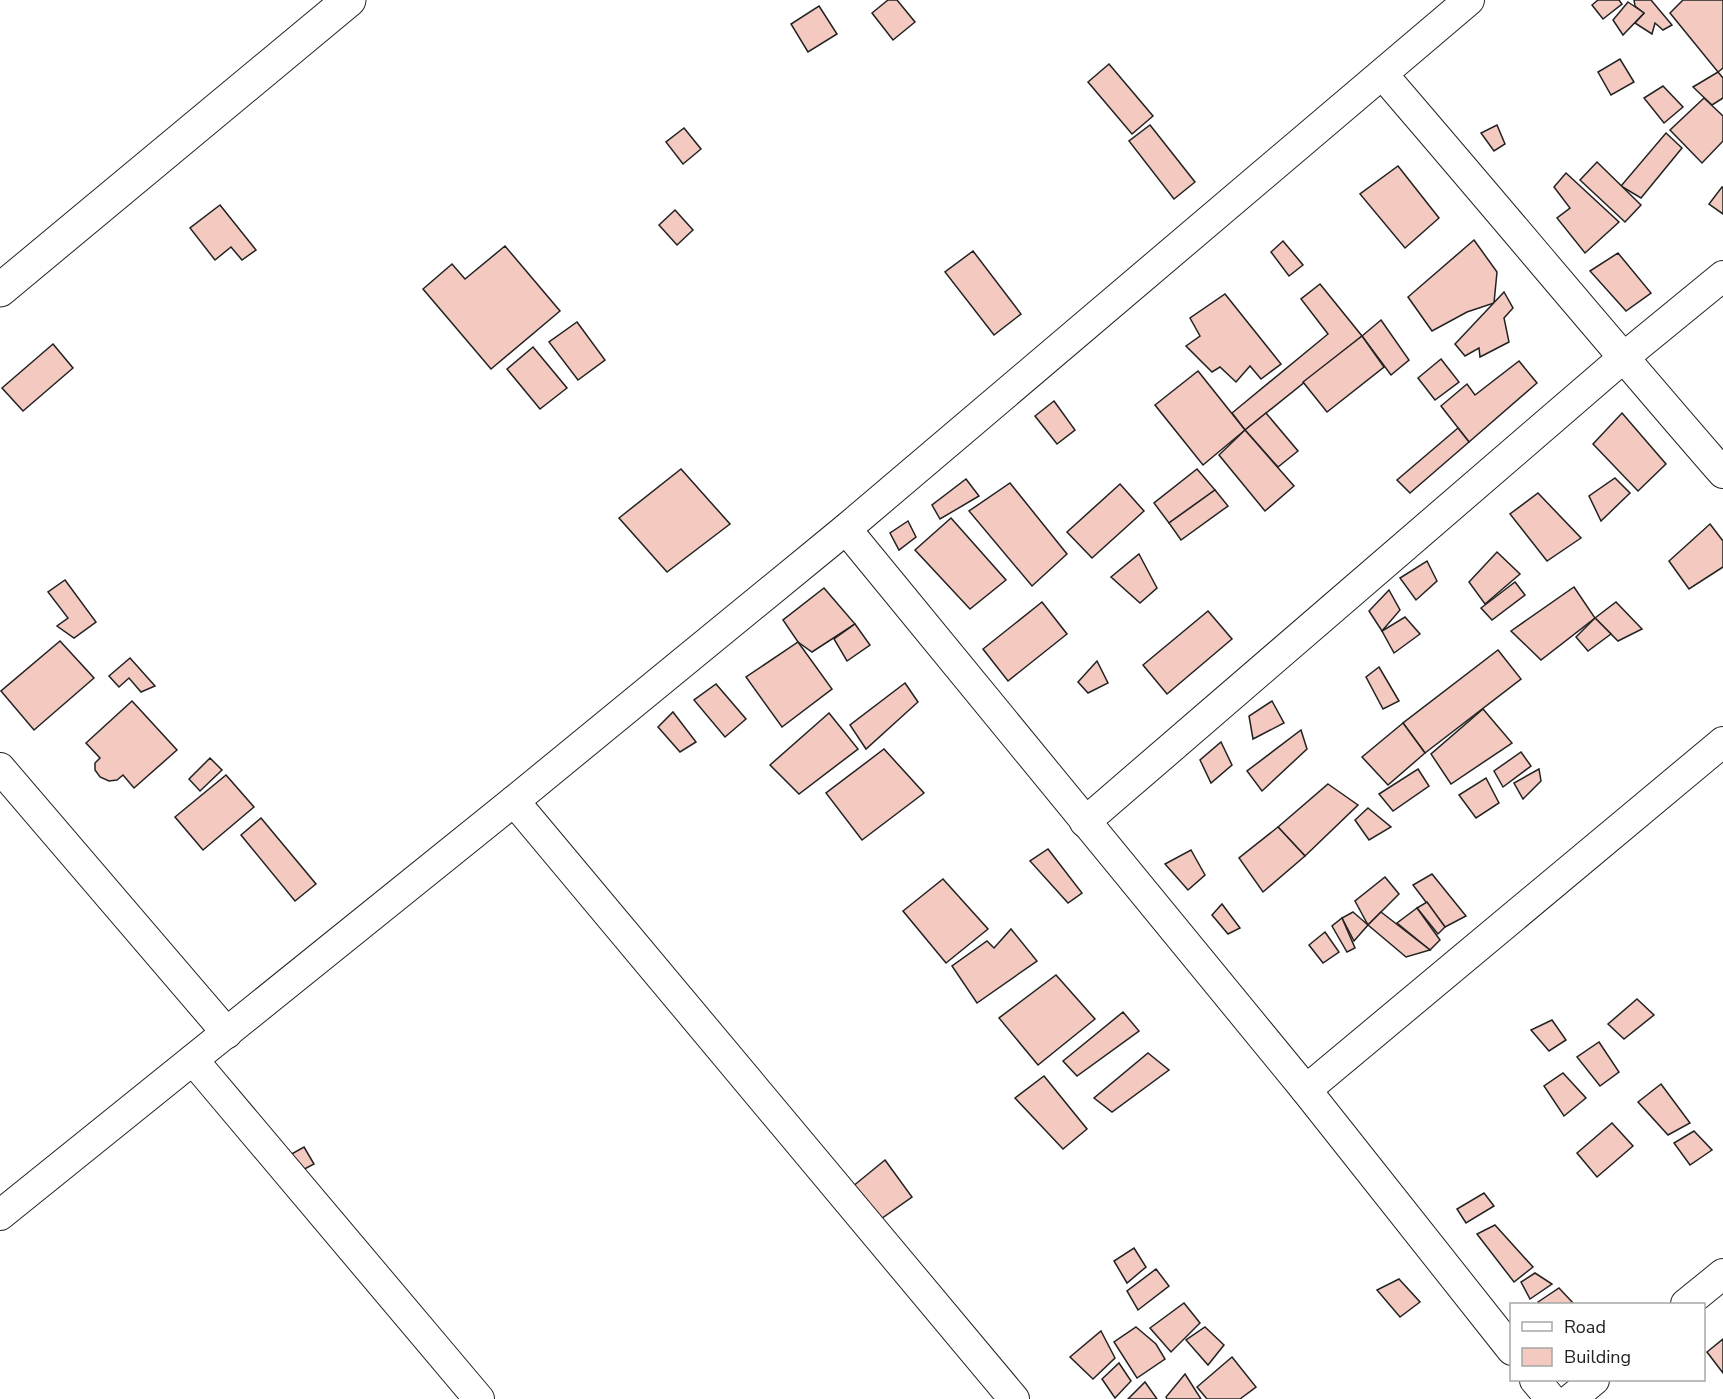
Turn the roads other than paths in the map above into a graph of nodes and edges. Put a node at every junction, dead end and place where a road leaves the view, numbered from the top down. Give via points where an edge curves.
1 (349, 0) edge
2 (1469, 0) edge
3 (1383, 75) junction
4 (1723, 276) edge
5 (0, 290) edge
6 (1623, 358) junction
7 (1723, 473) edge
8 (846, 529) junction
9 (1723, 742) edge
10 (0, 768) edge
11 (514, 801) junction
12 (1085, 822) junction
13 (226, 1033) junction
14 (193, 1060) junction
15 (1306, 1090) junction
16 (0, 1215) edge
17 (1723, 1274) edge
18 (1688, 1303) edge
19 (1510, 1347) edge
20 (1536, 1381) edge
21 (1593, 1381) edge
22 (479, 1399) edge
23 (1014, 1399) edge
24 (1551, 1399) edge
25 (1571, 1399) edge

1 - 5 main road
2 - 3 street
3 - 6 street
3 - 8 street
4 - 6 street
6 - 7 street
6 - 12 street
8 - 11 street
8 - 12 street
9 - 15 street
10 - 13 street
11 - 13 street
11 - 23 street
12 - 15 street
13 - 14 street
14 - 16 street
14 - 22 street
15 - 19 street
17 - 18 street
20 - 24 street
21 - 25 street

